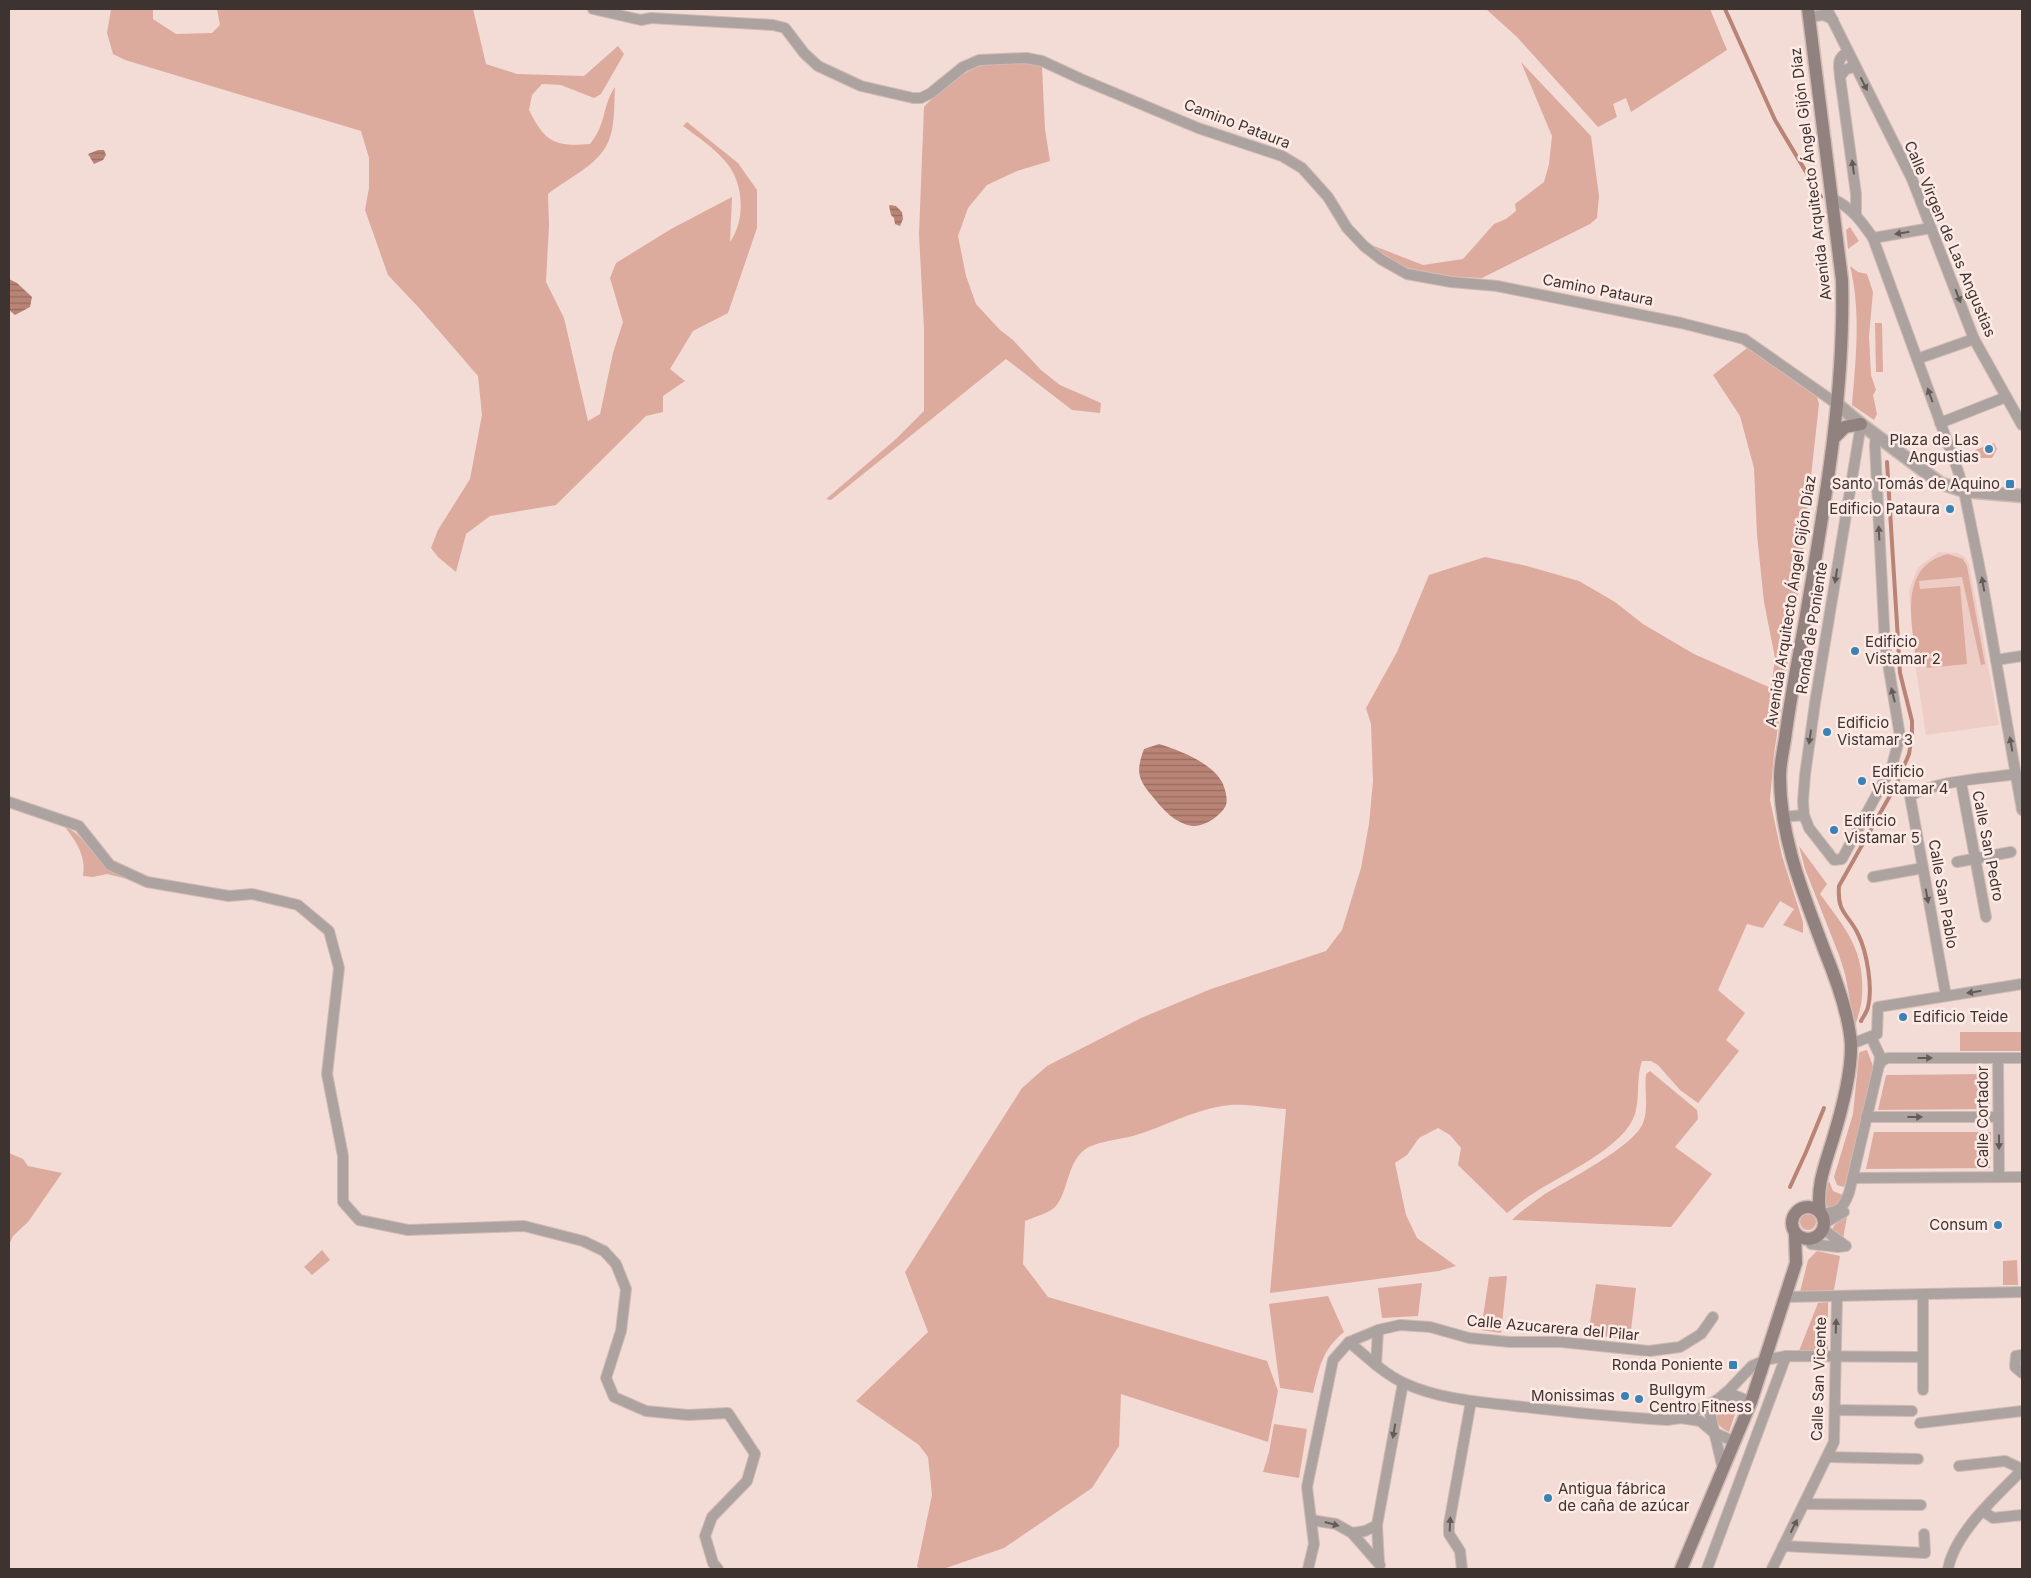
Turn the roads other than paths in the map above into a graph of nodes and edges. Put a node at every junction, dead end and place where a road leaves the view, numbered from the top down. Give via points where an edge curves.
1 (593, 9) edge
2 (1808, 9) edge
3 (1827, 9) edge
4 (1833, 20) junction
5 (1809, 23) junction
6 (1848, 52) junction
7 (1854, 66) junction
8 (1840, 77) junction
9 (1833, 199) junction
10 (1856, 215) junction
11 (1932, 228) junction
12 (1873, 238) junction
13 (1974, 338) junction
14 (1917, 359) junction
15 (2006, 398) junction
16 (1838, 404) junction
17 (1940, 423) junction
18 (1861, 424) junction
19 (2022, 425) edge
20 (1876, 434) junction
21 (1834, 438) junction
22 (1964, 491) junction
23 (2022, 496) edge
24 (2022, 656) edge
25 (1996, 660) junction
26 (2016, 774) junction
27 (1961, 782) junction
28 (2021, 794) edge
29 (9, 802) edge
30 (2022, 810) edge
31 (1804, 815) junction
32 (1783, 817) junction
33 (2011, 852) dead end
34 (1975, 859) junction
35 (1956, 862) dead end
36 (1922, 868) junction
37 (1873, 877) dead end
38 (1986, 917) dead end
39 (2022, 984) edge
40 (1946, 996) junction
41 (1871, 1037) junction
42 (1850, 1044) junction
43 (1998, 1058) junction
44 (2022, 1058) edge
45 (1879, 1065) junction
46 (1866, 1117) junction
47 (1998, 1117) junction
48 (1999, 1177) junction
49 (2022, 1177) edge
50 (1853, 1178) junction
51 (1819, 1186) junction
52 (1801, 1208) junction
53 (1819, 1227) junction
54 (1795, 1233) junction
55 (1796, 1263) junction
56 (2022, 1292) edge
57 (1923, 1295) junction
58 (1837, 1296) junction
59 (1786, 1297) junction
60 (1713, 1317) dead end
61 (1378, 1330) junction
62 (1349, 1342) junction
63 (2022, 1355) edge
64 (1786, 1356) junction
65 (1835, 1356) junction
66 (1923, 1358) junction
67 (1765, 1360) junction
68 (1376, 1365) junction
69 (2022, 1372) edge
70 (1403, 1383) junction
71 (1923, 1390) dead end
72 (1717, 1400) junction
73 (1471, 1401) junction
74 (1751, 1402) junction
75 (1835, 1410) junction
76 (1912, 1411) dead end
77 (2022, 1411) edge
78 (1681, 1418) junction
79 (1920, 1422) dead end
80 (1713, 1432) junction
81 (1735, 1442) junction
82 (1827, 1457) junction
83 (1918, 1459) dead end
84 (1959, 1466) dead end
85 (1724, 1469) junction
86 (2022, 1470) edge
87 (1805, 1504) junction
88 (1921, 1506) dead end
89 (1983, 1511) junction
90 (2022, 1515) edge
91 (1311, 1520) junction
92 (1377, 1525) junction
93 (1352, 1533) junction
94 (1924, 1534) dead end
95 (1783, 1546) junction
96 (1380, 1566) edge
97 (718, 1569) edge
98 (1308, 1569) edge
99 (1462, 1569) edge
100 (1681, 1569) edge
101 (1707, 1569) edge
102 (1772, 1569) edge
103 (1948, 1569) edge

1 - 16 street, Camino Pataura via 641,20 660,18 785,28 804,54 818,66 861,86 913,98 921,98 963,67 979,60 1026,58 1042,61 1198,128 1282,156 1302,168 1364,246 1407,274 1497,286 1682,323 1744,339
2 - 5 main road, Avenida Arquitecto Ángel Gijón Díaz
3 - 4 street, Calle Virgen de Las Angustias
4 - 5 street via 1817,15
4 - 6 street, Calle Virgen de Las Angustias
5 - 9 main road, Avenida Arquitecto Ángel Gijón Díaz
6 - 7 street, Calle Virgen de Las Angustias
6 - 8 street via 1838,61
7 - 8 street
7 -> 11 street, Calle Virgen de Las Angustias via 1912,179
10 -> 8 street
9 - 10 street
9 - 16 main road, Avenida Arquitecto Ángel Gijón Díaz via 1842,280
10 - 12 street
11 -> 12 street
11 -> 13 street, Calle Virgen de Las Angustias
12 - 14 street
13 - 14 street
13 - 15 street, Calle Virgen de Las Angustias
17 -> 14 street
15 - 17 street
15 - 19 street, Calle Virgen de Las Angustias
16 - 18 street, Camino Pataura
16 - 21 main road, Avenida Arquitecto Ángel Gijón Díaz
17 - 22 street
18 - 20 street, Camino Pataura
18 - 21 main road via 1845,427
18 -> 31 street, Ronda de Poniente via 1814,712 1805,775
20 - 22 street, Camino Pataura via 1940,483
31 -> 20 street via 1809,828 1834,860 1842,859 1892,766 1899,743 1898,715 1885,645
21 - 32 main road, Avenida Arquitecto Ángel Gijón Díaz via 1786,729 1780,775
22 - 23 street, Camino Pataura
25 -> 22 street
24 - 25 street
26 -> 25 street
26 - 27 street
26 - 28 street
27 - 34 street, Calle San Pedro
27 - 36 street, Calle San Pablo via 1920,790 1910,796
28 - 30 street
29 - 97 street via 79,826 110,865 147,882 229,896 252,894 298,905 329,931 339,968 327,1074 343,1156 343,1202 359,1220 408,1230 524,1226 583,1241 604,1251 616,1264 626,1289 621,1331 606,1378 614,1397 646,1411 688,1415 728,1413 755,1454 747,1481 712,1516 705,1536
31 - 32 street
32 - 42 main road, Avenida Arquitecto Ángel Gijón Díaz via 1800,883 1844,1010
33 - 34 street
34 - 35 street
34 - 38 street, Calle San Pedro
36 - 37 street
36 -> 40 street, Calle San Pablo
39 -> 40 street
40 - 41 street via 1878,1008 1877,1034
41 - 42 street
41 - 45 street via 1880,1056
42 - 51 main road, Avenida Arquitecto Ángel Gijón Díaz via 1840,1114
43 - 44 street
45 -> 43 street via 1888,1058
43 - 47 street, Calle Cortador
45 - 46 street
46 -> 47 street
46 - 50 street
47 -> 48 street, Calle Cortador
48 - 49 street
48 - 50 street
50 - 53 street via 1848,1208 1839,1217
51 - 52 main road, Avenida Arquitecto Ángel Gijón Díaz
51 - 53 main road, Avenida Arquitecto Ángel Gijón Díaz
52 - 53 main road via 1815,1208
52 - 54 main road, Avenida Arquitecto Ángel Gijón Díaz via 1792,1219
53 - 53 street via 1847,1247 1838,1247
53 - 54 main road via 1808,1239
53 - 55 main road, Avenida Arquitecto Ángel Gijón Díaz
54 - 55 main road, Avenida Arquitecto Ángel Gijón Díaz
55 - 59 main road, Avenida Arquitecto Ángel Gijón Díaz
56 - 57 street
57 - 58 street
57 - 66 street
58 - 59 street
65 -> 58 street, Calle San Vicente
59 - 67 main road, Avenida Arquitecto Ángel Gijón Díaz
60 - 61 street, Calle Azucarera del Pilar via 1701,1334 1680,1347 1649,1352 1561,1342 1469,1338 1430,1327 1400,1325
61 - 62 street, Calle Azucarera del Pilar
61 - 68 street
62 - 68 street
62 - 91 street, Calle Azucarera del Pilar via 1333,1360 1308,1487
63 - 69 street via 2016,1356 2015,1367
64 - 65 street
64 - 67 street
64 - 101 street
65 - 66 street
65 - 75 street, Calle San Vicente
66 - 71 street
67 - 72 street via 1752,1366
67 - 74 main road, Avenida Arquitecto Ángel Gijón Díaz
68 - 70 street
70 - 73 street
70 -> 92 street
72 - 74 street via 1734,1395
72 - 78 street
72 - 80 street via 1710,1414
73 - 78 street via 1633,1418
99 -> 73 street via 1460,1551 1449,1534 1449,1524
74 - 81 main road, Avenida Arquitecto Ángel Gijón Díaz
75 - 76 street
75 - 82 street, Calle San Vicente via 1834,1442
77 - 79 street
78 - 80 street via 1700,1421
80 - 81 street
80 - 85 street
81 - 85 main road, Avenida Arquitecto Ángel Gijón Díaz
82 - 83 street
82 - 87 street, Calle San Vicente
84 - 86 street via 2005,1461
85 - 100 main road, Avenida Arquitecto Ángel Gijón Díaz
86 - 89 street
87 - 88 street
95 -> 87 street, Calle San Vicente
89 - 90 street via 1993,1518
89 - 103 street via 1954,1550
91 -> 93 street via 1336,1524
91 - 98 street, Calle Azucarera del Pilar via 1314,1544
92 - 93 street
92 - 96 street
93 - 96 street
94 - 95 street via 1925,1553
95 - 102 street, Calle San Vicente

